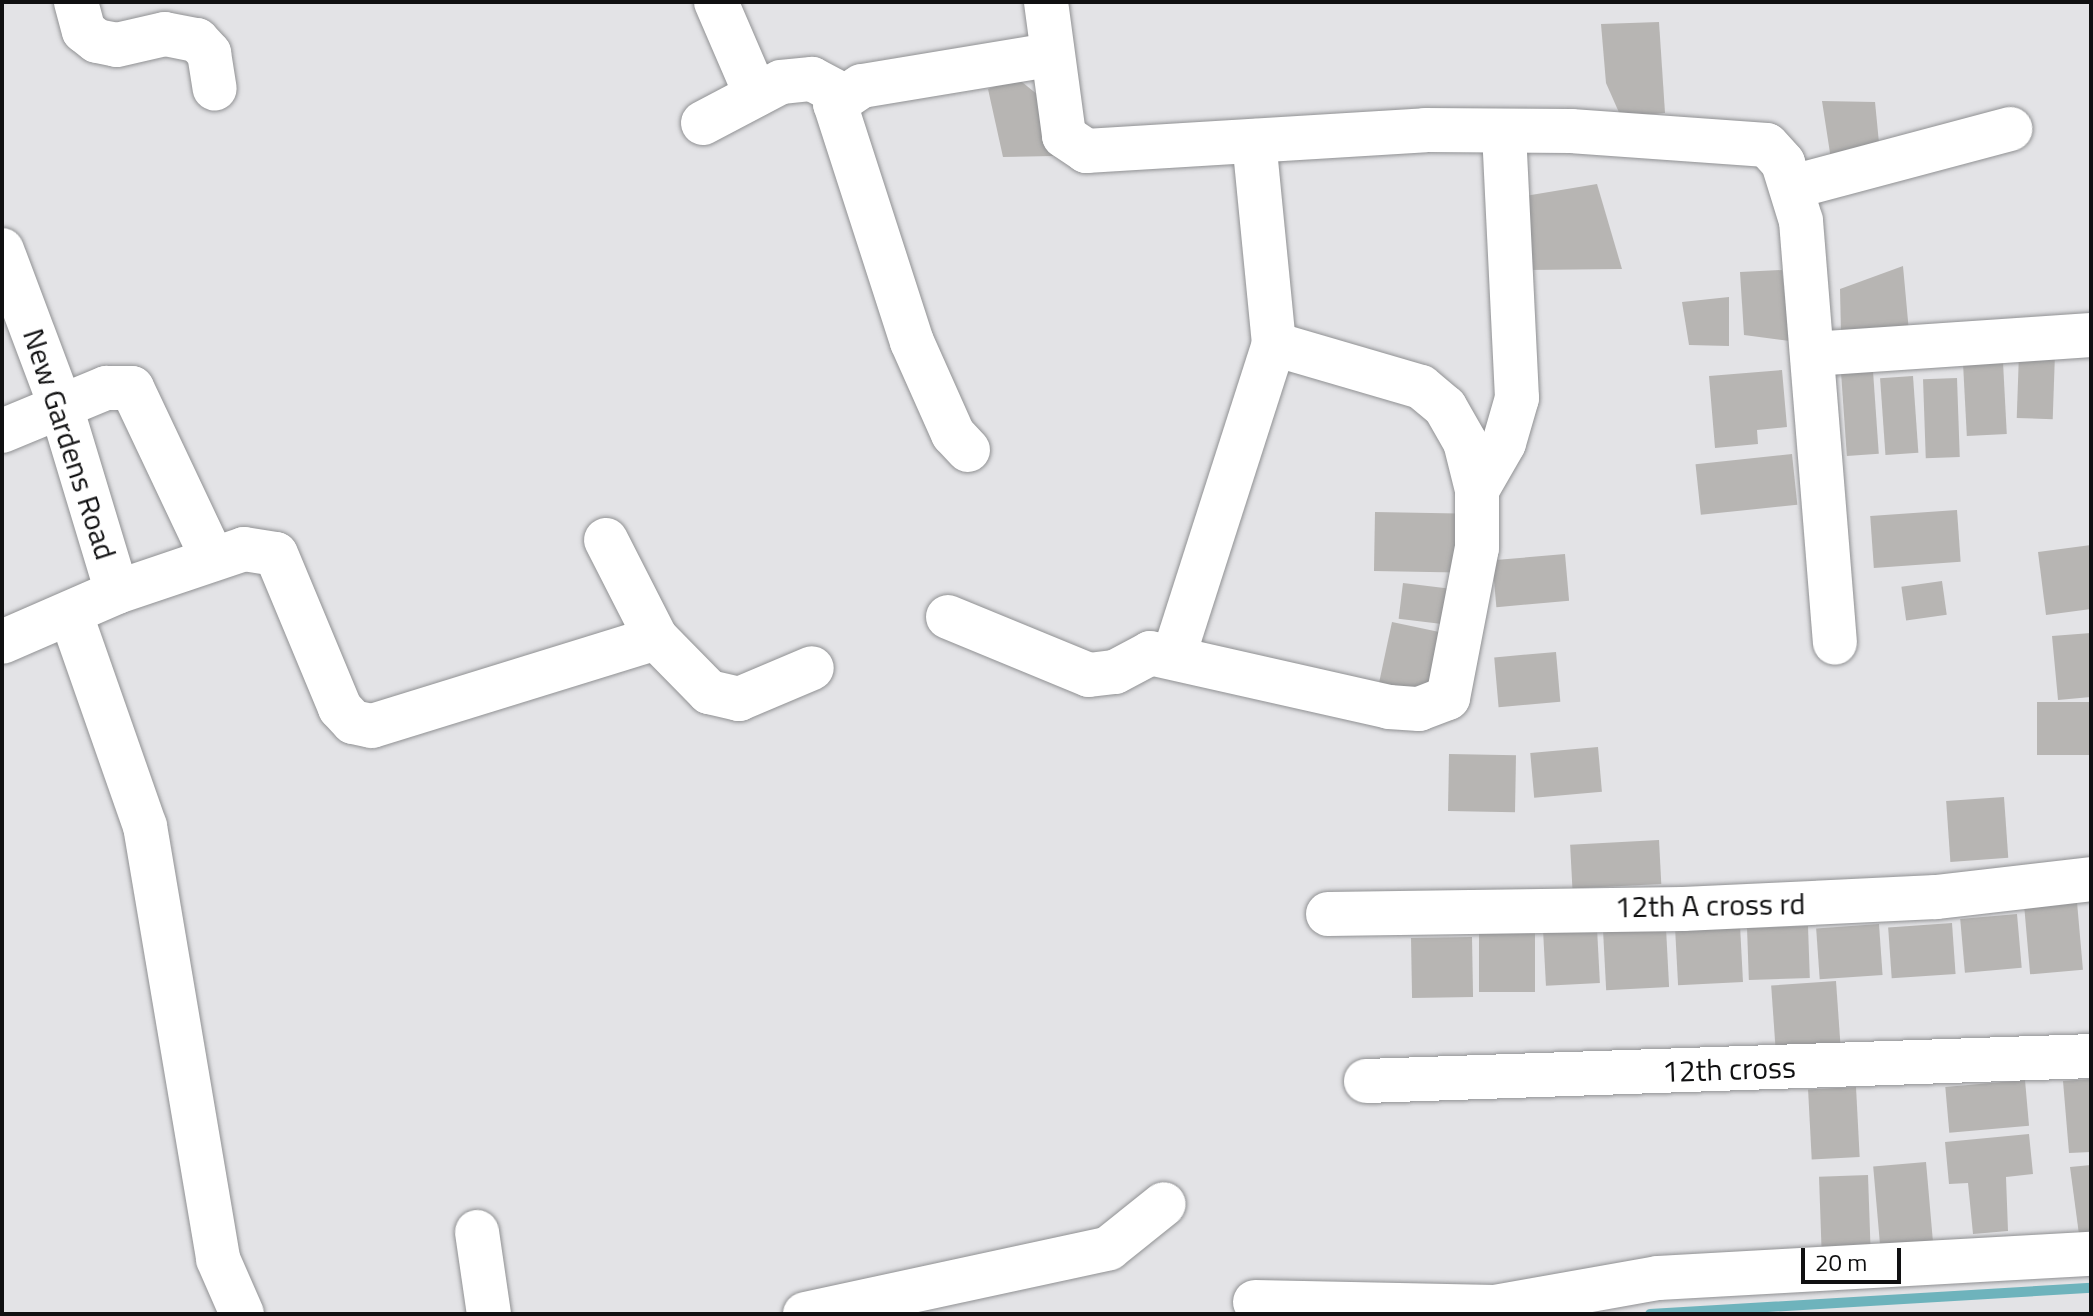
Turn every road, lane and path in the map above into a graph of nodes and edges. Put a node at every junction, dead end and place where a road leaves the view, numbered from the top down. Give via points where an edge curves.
1 (76, 2) edge
2 (716, 2) edge
3 (1046, 2) edge
4 (1049, 55) junction
5 (215, 89) dead end
6 (840, 94) junction
7 (756, 95) junction
8 (703, 123) dead end
9 (2010, 129) dead end
10 (1504, 131) junction
11 (1254, 141) junction
12 (1792, 187) junction
13 (2, 250) edge
14 (2091, 335) edge
15 (1274, 344) junction
16 (1812, 354) junction
17 (62, 410) junction
18 (2, 431) edge
19 (968, 450) dead end
20 (1477, 490) junction
21 (606, 540) dead end
22 (212, 557) junction
23 (117, 592) junction
24 (71, 615) junction
25 (948, 617) dead end
26 (656, 638) junction
27 (2, 642) edge
28 (1835, 643) dead end
29 (1174, 655) junction
30 (812, 668) dead end
31 (2091, 879) edge
32 (1328, 914) dead end
33 (2091, 1056) edge
34 (1366, 1081) dead end
35 (1164, 1204) dead end
36 (477, 1232) dead end
37 (2091, 1254) edge
38 (1255, 1302) dead end
39 (242, 1314) edge
40 (489, 1314) edge
41 (805, 1314) edge

1 - 5 street via 84,31 97,41 117,45 165,34 197,40 209,53
2 - 7 street
3 - 4 street
4 - 6 street
4 - 11 street via 1064,136 1073,147
6 - 7 street via 812,79
6 - 19 street via 836,115 875,245 943,415
7 - 8 street
9 - 12 street
10 - 11 street
10 - 12 street via 1743,140 1767,145
10 - 20 street via 1517,398 1504,443
11 - 15 street
12 - 16 street
13 - 17 street, New Gardens Road
14 - 16 street
15 - 20 street via 1421,387 1445,407 1465,442
15 - 29 street
16 - 28 street
17 - 18 street
17 - 22 street via 106,388 132,388
17 - 23 street, New Gardens Road
20 - 29 street via 1477,548 1448,698 1419,709 1389,707 1269,684
21 - 26 street
22 - 23 street
22 - 26 street via 260,548 285,562 340,708 353,722 372,726
23 - 24 street, New Gardens Road
24 - 27 street, New Gardens Road
24 - 39 street via 145,826 218,1259
25 - 29 street via 1089,675 1115,672 1150,653
26 - 30 street via 688,677 739,699
31 - 32 street, 12th A cross rd via 1936,897 1683,909
33 - 34 street, 12th cross
35 - 41 street via 1109,1248
36 - 40 street
37 - 38 street via 1812,1274 1658,1278 1495,1307

